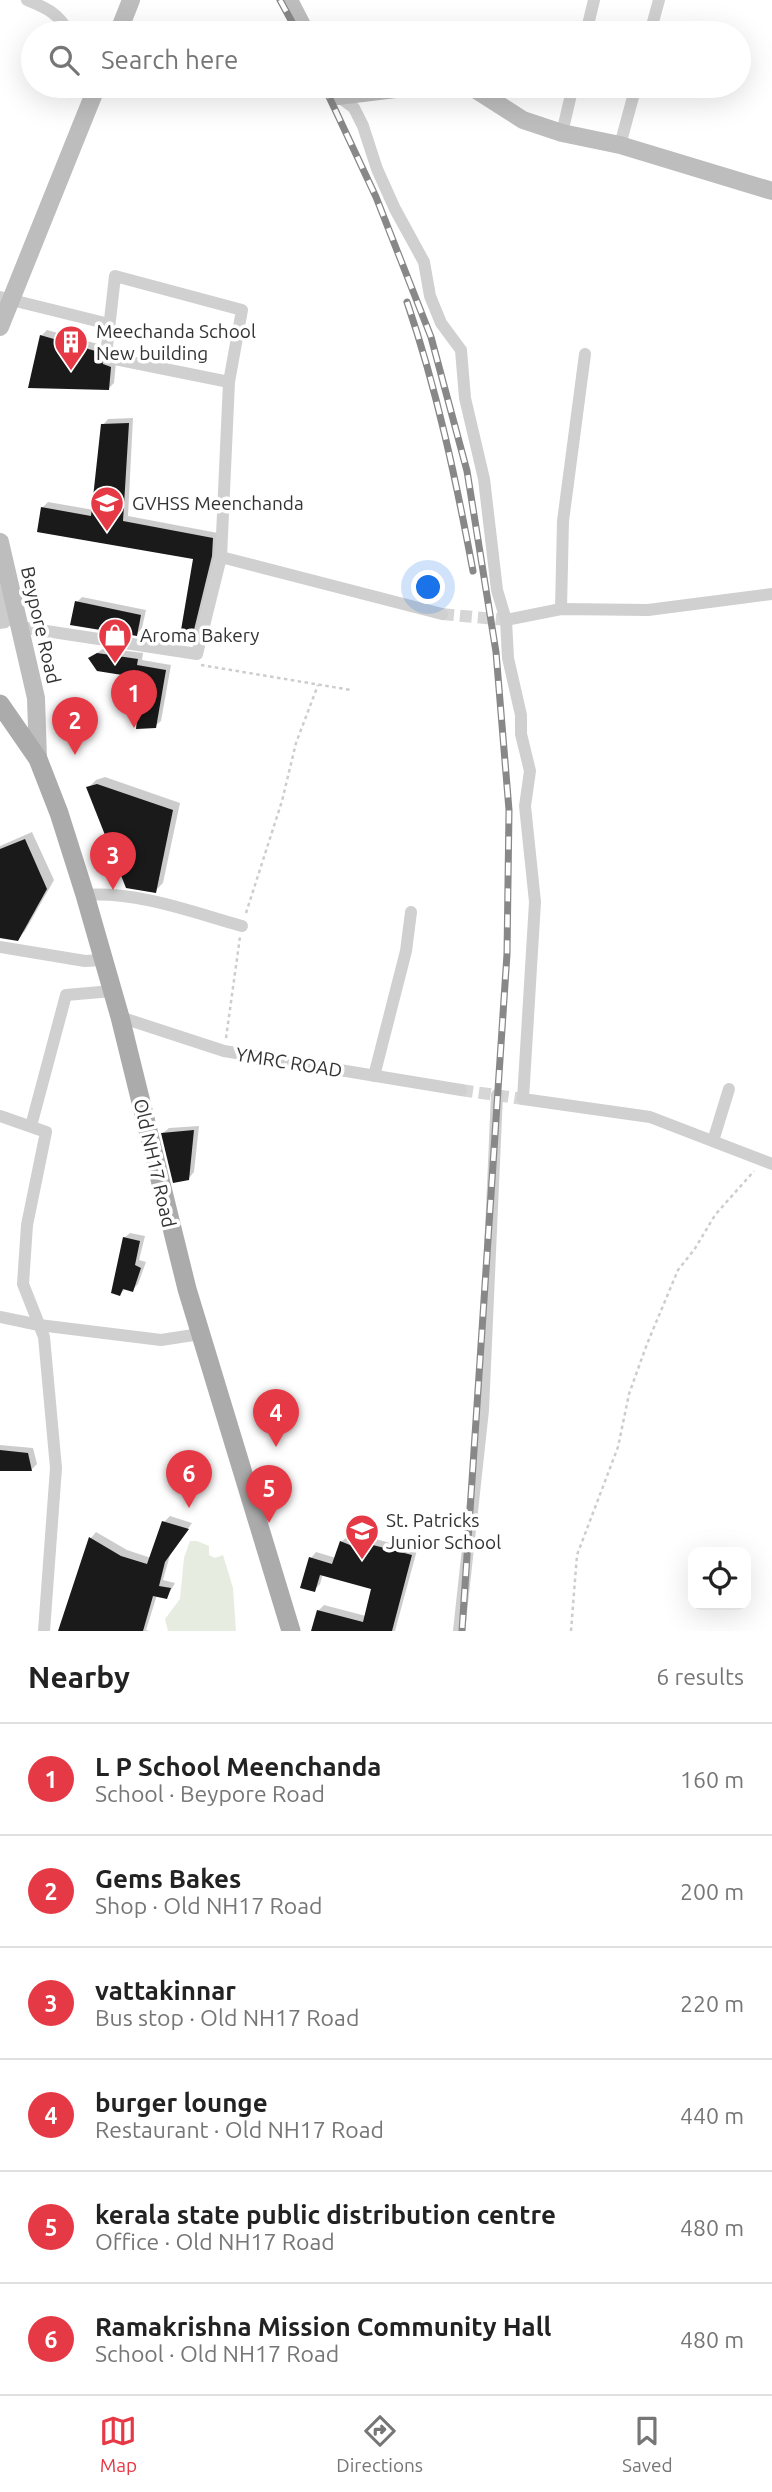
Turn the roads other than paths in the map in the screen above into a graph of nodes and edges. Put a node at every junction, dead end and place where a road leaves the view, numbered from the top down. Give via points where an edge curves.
1 (27, 0) edge
2 (289, 0) edge
3 (594, 0) edge
4 (659, 0) edge
5 (130, 2) edge
6 (63, 21) edge
7 (123, 21) edge
8 (300, 21) edge
9 (589, 21) edge
10 (653, 21) edge
11 (92, 98) edge
12 (343, 98) edge
13 (489, 98) edge
14 (570, 98) edge
15 (633, 98) edge
16 (562, 134) junction
17 (621, 145) junction
18 (772, 191) edge
19 (6, 298) edge
20 (109, 324) junction
21 (0, 327) edge
22 (585, 354) dead end
23 (229, 382) junction
24 (0, 542) edge
25 (221, 557) junction
26 (772, 594) edge
27 (561, 608) junction
28 (442, 614) tunnel mouth
29 (506, 620) junction
30 (20, 627) junction
31 (0, 704) edge
32 (38, 759) junction
33 (85, 895) junction
34 (411, 912) dead end
35 (242, 926) road end
36 (0, 947) edge
37 (103, 960) junction
38 (112, 991) junction
39 (120, 1017) junction
40 (374, 1076) junction
41 (729, 1089) dead end
42 (461, 1090) tunnel mouth
43 (497, 1095) dead end
44 (0, 1116) edge
45 (31, 1126) junction
46 (713, 1141) junction
47 (768, 1162) edge
48 (0, 1317) edge
49 (39, 1325) junction
50 (200, 1334) junction
51 (44, 1631) edge
52 (291, 1631) edge
53 (459, 1631) edge

1 - 6 street
2 - 8 main road
3 - 9 street
4 - 10 street
5 - 7 main road
11 - 19 main road
12 - 29 street via 363,126 377,169 424,262 441,323 461,350 497,590
13 - 16 main road via 523,120
14 - 16 street
15 - 17 street
16 - 17 main road
17 - 18 main road
19 - 20 street
19 - 21 main road
20 - 23 street via 110,358
20 - 23 street via 115,276 242,310
22 - 27 street via 563,521
23 - 25 street
24 - 30 main road, Beypore Road
25 - 28 street
25 - 30 street via 197,654
26 - 27 street via 648,610
27 - 29 street
29 - 46 street via 508,658 530,771 526,806 535,902 523,1099 650,1117
30 - 32 main road, Beypore Road via 36,698
31 - 32 main road, Old NH17 Road
32 - 33 main road, Old NH17 Road
33 - 35 street via 146,900
33 - 37 main road, Old NH17 Road
34 - 40 street via 406,951
36 - 37 street
37 - 38 main road, Old NH17 Road
38 - 39 main road, Old NH17 Road
38 - 45 street via 66,995
39 - 40 street, YMRC ROAD via 224,1051
39 - 50 main road, Old NH17 Road
40 - 42 street, YMRC ROAD
41 - 46 street
43 - 53 street via 483,1410
44 - 45 street
45 - 49 street via 46,1132 27,1225 23,1284
46 - 47 street
48 - 49 street
49 - 50 street via 161,1340
49 - 51 street via 44,1337 56,1468
50 - 52 main road, Old NH17 Road

